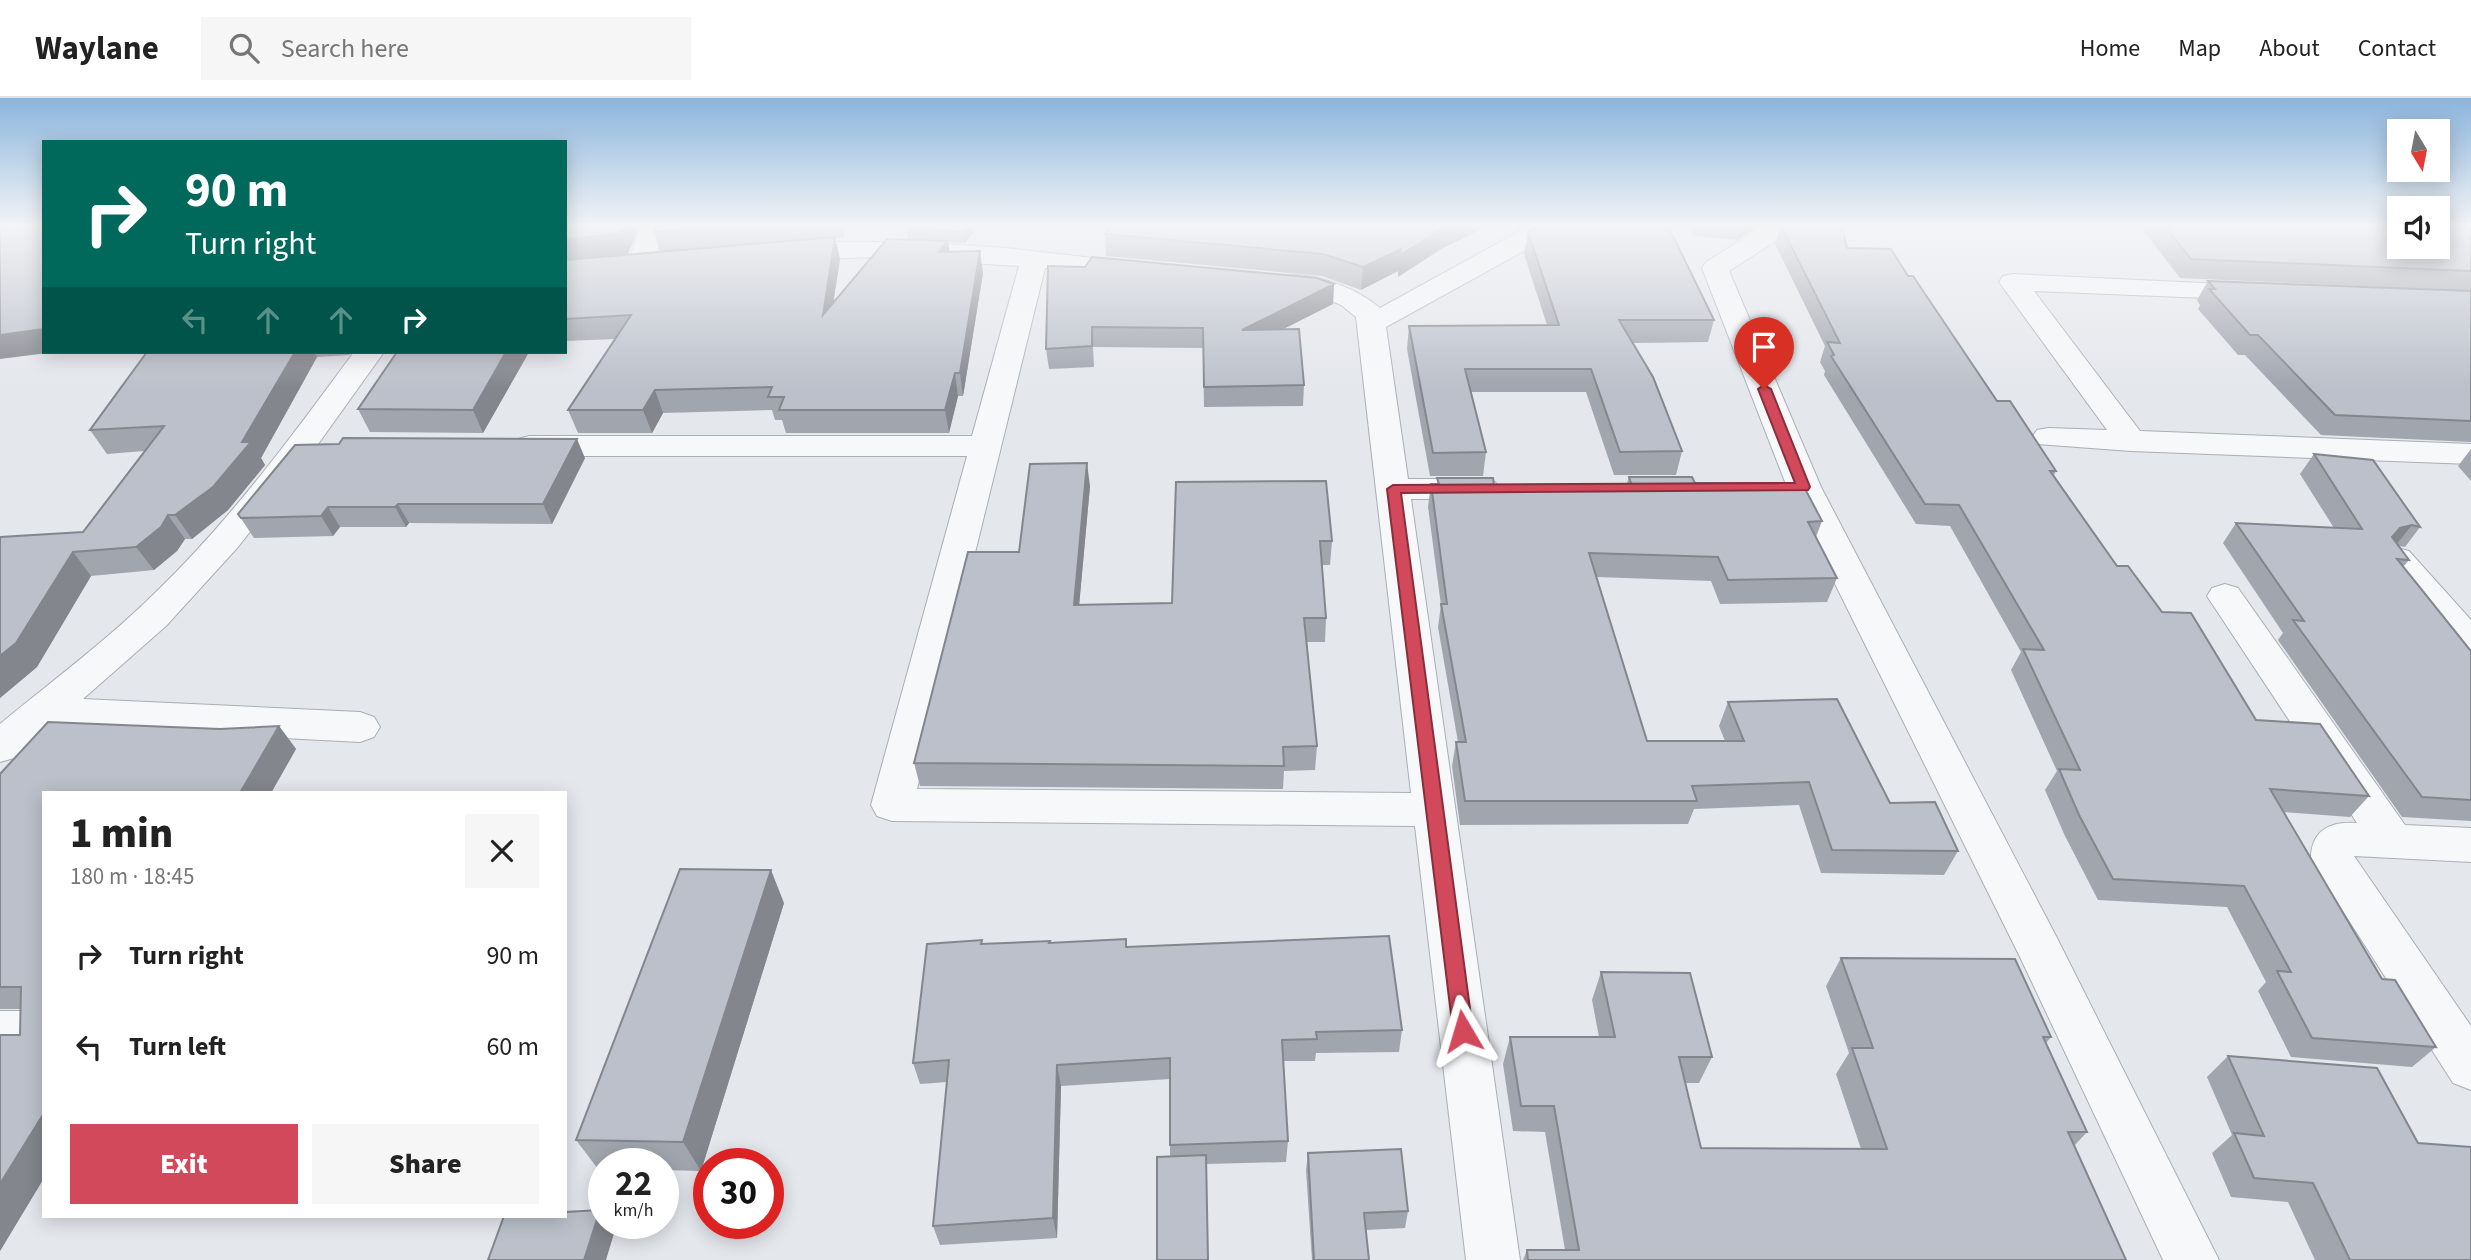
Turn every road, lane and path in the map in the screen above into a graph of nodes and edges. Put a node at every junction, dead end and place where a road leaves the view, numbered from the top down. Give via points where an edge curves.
1 (1029, 280) edge
2 (1451, 280) edge
3 (1719, 280) edge
4 (1254, 281) edge
5 (2277, 293) edge
6 (1371, 324) junction
7 (368, 354) edge
8 (2048, 437) dead end
9 (2131, 440) junction
10 (301, 445) junction
11 (343, 445) edge
12 (496, 446) edge
13 (985, 446) junction
14 (2471, 454) edge
15 (1516, 488) edge
16 (1393, 489) junction
17 (2397, 558) edge
18 (2225, 596) dead end
19 (2471, 644) edge
20 (41, 711) junction
21 (360, 727) dead end
22 (0, 747) edge
23 (1434, 810) junction
24 (2393, 841) junction
25 (2471, 845) edge
26 (0, 1033) edge
27 (42, 1033) edge
28 (2471, 1067) edge
29 (1493, 1260) edge
30 (2192, 1260) edge

1 - 13 street
2 - 6 street
3 - 30 street via 1790,487 2041,952
4 - 6 street via 1334,291 1356,300 1370,314
5 - 9 street via 2013,282
6 - 16 street
7 - 10 street
8 - 9 street
9 - 14 street
10 - 11 street
10 - 20 street via 172,599
12 - 13 street
13 - 23 street via 892,806
15 - 16 street
16 - 23 street
17 - 19 street
18 - 24 street
20 - 21 street
20 - 22 street
23 - 29 street
24 - 25 street
24 - 28 street via 2345,839 2332,846 2333,861
26 - 27 street

